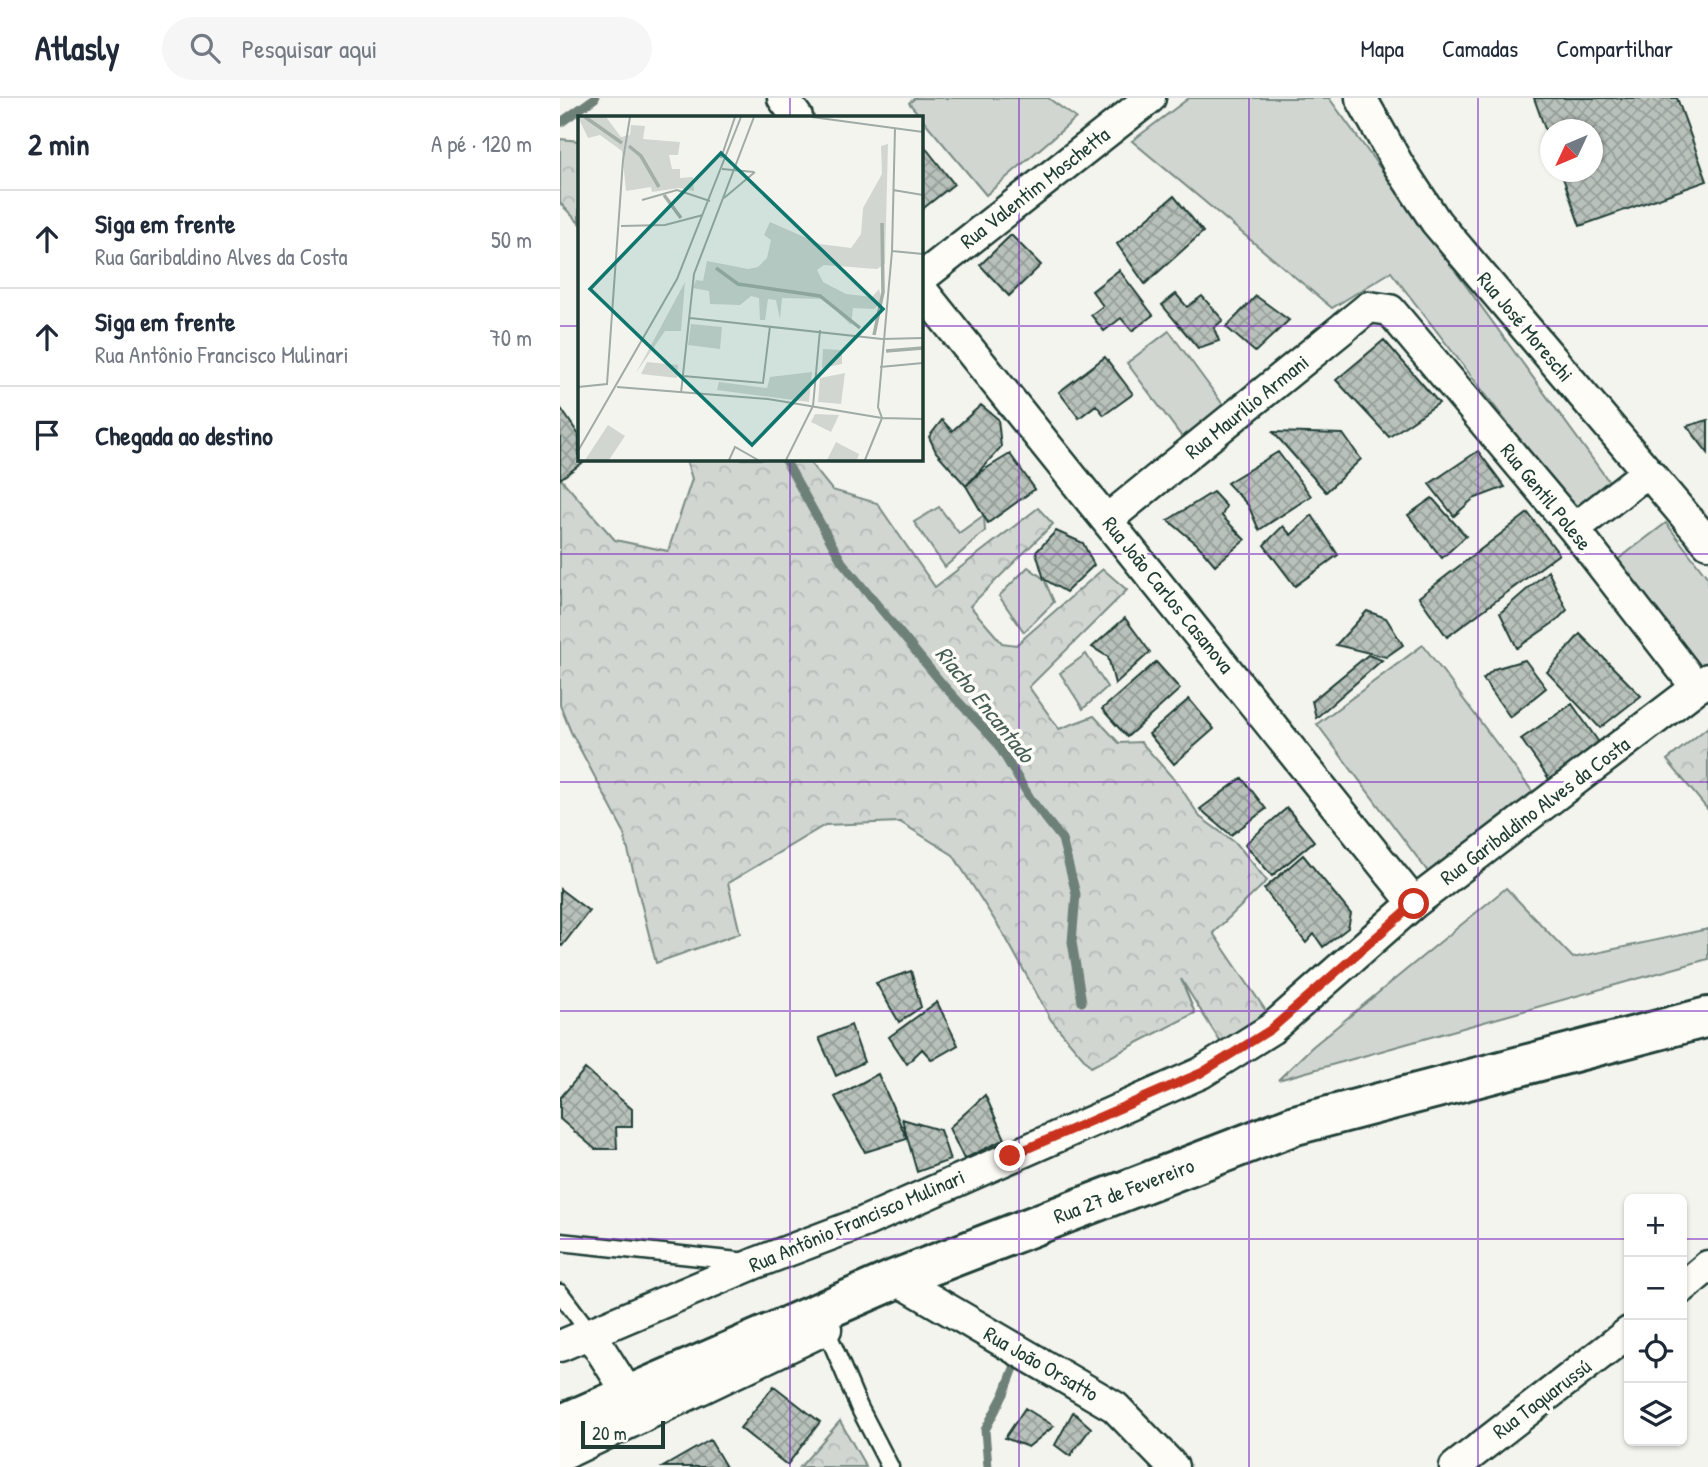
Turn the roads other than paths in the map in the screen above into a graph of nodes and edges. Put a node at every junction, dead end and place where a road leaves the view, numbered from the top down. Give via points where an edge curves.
1 (783, 98) edge
2 (1150, 98) edge
3 (1361, 98) edge
4 (796, 116) edge
5 (922, 277) edge
6 (922, 290) edge
7 (1390, 310) joint
8 (1647, 472) junction
9 (1108, 519) junction
10 (1574, 529) junction
11 (1708, 543) edge
12 (1702, 683) edge
13 (1414, 904) junction
14 (1708, 1017) edge
15 (1270, 1030) joint
16 (560, 1242) edge
17 (756, 1263) junction
18 (1708, 1266) edge
19 (896, 1279) junction
20 (1687, 1284) edge
21 (560, 1293) edge
22 (821, 1322) junction
23 (590, 1333) junction
24 (1624, 1336) edge
25 (560, 1346) edge
26 (629, 1395) junction
27 (560, 1426) edge
28 (560, 1456) edge
29 (890, 1467) edge
30 (1173, 1467) edge
31 (1455, 1467) edge

1 - 4 street
2 - 5 street, Rua Valentim Moschetta
3 - 8 street, Rua José Moreschi via 1436,222
6 - 9 street, Rua João Carlos Casanova
7 - 9 street, Rua Maurílio Armani via 1369,307
7 - 10 street, Rua Gentil Polese
8 - 10 street
8 - 11 street, Rua José Moreschi
9 - 13 street, Rua João Carlos Casanova
10 - 12 street, Rua Gentil Polese
12 - 13 street, Rua Garibaldino Alves da Costa
13 - 15 street, Rua Garibaldino Alves da Costa
14 - 19 main road, Rua 27 de Fevereiro via 1295,1125
15 - 17 street, Rua Antônio Francisco Mulinari via 1201,1073 864,1222
16 - 17 lane
17 - 23 street, Rua Antônio Francisco Mulinari
18 - 20 street
19 - 22 main road, Rua 27 de Fevereiro
19 - 30 street, Rua João Orsatto via 1115,1407
21 - 23 lane
22 - 26 main road, Rua 27 de Fevereiro
22 - 28 street
22 - 29 lane
23 - 25 street, Rua Antônio Francisco Mulinari
23 - 26 street
24 - 31 street, Rua Taquarussú
26 - 27 main road, Rua 27 de Fevereiro

